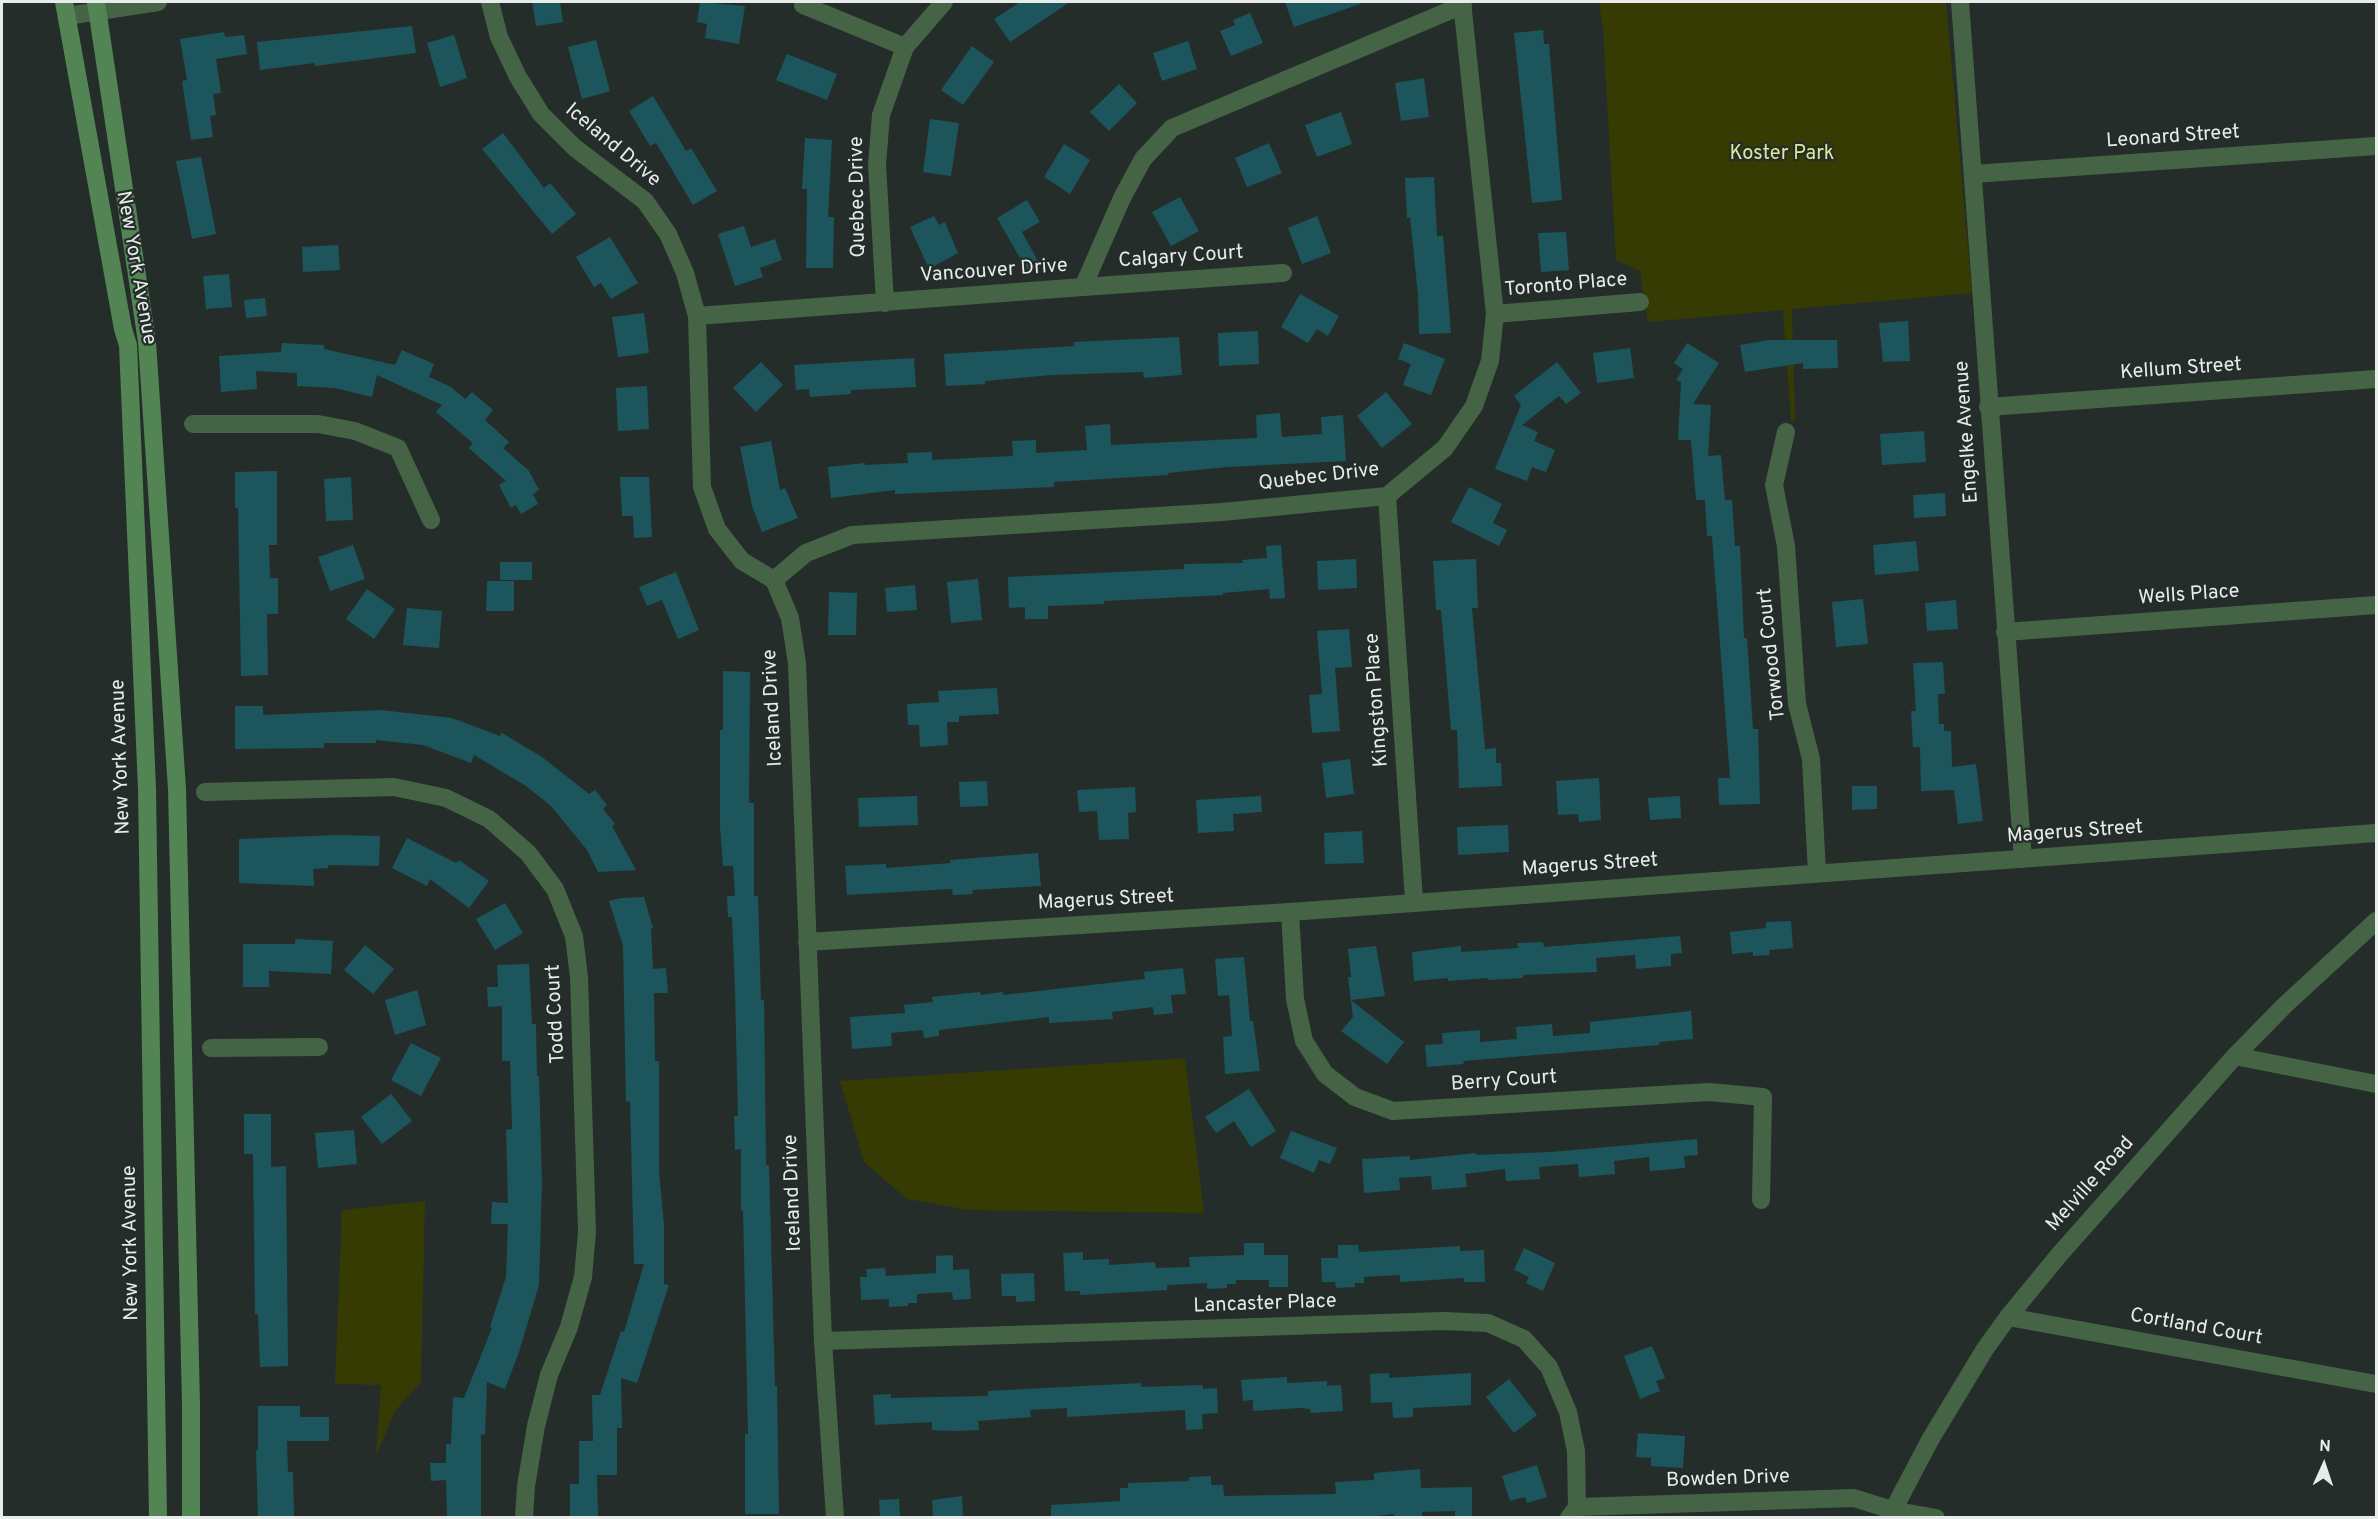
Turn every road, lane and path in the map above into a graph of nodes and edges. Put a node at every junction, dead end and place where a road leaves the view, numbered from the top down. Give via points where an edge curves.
1 (158, 2) edge
2 (490, 2) edge
3 (944, 2) edge
4 (1960, 2) edge
5 (1462, 3) edge
6 (803, 5) dead end
7 (97, 7) edge
8 (65, 9) edge
9 (904, 47) junction
10 (2376, 146) edge
11 (1973, 174) junction
12 (1282, 273) dead end
13 (1083, 287) junction
14 (1640, 302) dead end
15 (885, 303) junction
16 (1495, 314) junction
17 (697, 316) junction
18 (2376, 379) edge
19 (1988, 406) junction
20 (193, 424) dead end
21 (1786, 432) dead end
22 (1387, 496) junction
23 (432, 520) dead end
24 (774, 580) junction
25 (2376, 605) edge
26 (2005, 632) junction
27 (205, 792) dead end
28 (2376, 833) edge
29 (2023, 859) junction
30 (1816, 873) junction
31 (1414, 901) junction
32 (1290, 912) junction
33 (2376, 921) edge
34 (807, 942) junction
35 (319, 1047) dead end
36 (211, 1048) dead end
37 (2235, 1056) junction
38 (2376, 1084) edge
39 (1761, 1200) dead end
40 (2008, 1317) junction
41 (823, 1341) junction
42 (2376, 1383) edge
43 (1573, 1512) edge
44 (1890, 1514) edge
45 (158, 1518) edge
46 (191, 1518) edge
47 (524, 1518) edge
48 (835, 1518) edge
49 (1936, 1518) edge

1 - 7 street
2 - 17 street, Iceland Drive via 499,37 541,114 574,148 645,201 668,234 685,273
3 - 9 street, Quebec Drive
4 - 11 street, Engelke Avenue
5 - 13 street, Vancouver Drive via 1172,128 1143,159
5 - 16 street, Quebec Drive
6 - 9 street
7 - 8 street
7 - 46 street, New York Avenue via 147,342 177,789
8 - 45 street, New York Avenue via 128,345 147,789
9 - 15 street, Quebec Drive via 881,115 878,155
10 - 11 street, Leonard Street
11 - 19 street, Engelke Avenue
12 - 13 street, Calgary Court
13 - 15 street, Vancouver Drive
14 - 16 street, Toronto Place
15 - 17 street, Vancouver Drive
16 - 22 street, Quebec Drive via 1490,361 1474,406 1445,448
17 - 24 street, Iceland Drive via 702,487 717,529 742,561
18 - 19 street, Kellum Street
19 - 26 street, Engelke Avenue
20 - 23 street via 318,424 355,431 398,448
21 - 30 street, Torwood Court via 1774,485 1786,546 1797,704 1811,759
22 - 24 street, Quebec Drive via 1222,512 852,535 806,553
22 - 31 street, Kingston Place
24 - 34 street, Iceland Drive via 790,618 797,663
25 - 26 street, Wells Place
26 - 29 street, Engelke Avenue
27 - 47 street, Todd Court via 394,787 446,798 489,819 528,852 555,889 574,936 579,977 587,1232 583,1277 536,1426
28 - 29 street, Magerus Street
29 - 30 street, Magerus Street
30 - 31 street, Magerus Street
31 - 32 street, Magerus Street
32 - 34 street, Magerus Street
32 - 39 street, Berry Court via 1295,999 1304,1041 1325,1074 1355,1097 1393,1111 1709,1092 1763,1097
33 - 37 street, Melville Road
34 - 41 street, Iceland Drive
35 - 36 street
37 - 38 street
37 - 40 street, Melville Road
40 - 42 street, Cortland Court
40 - 44 street, Melville Road via 1979,1359
41 - 43 street, Lancaster Place via 1444,1321 1488,1323 1524,1339 1550,1367 1568,1412 1576,1451
41 - 48 street, Iceland Drive
43 - 44 street, Bowden Drive via 1854,1498
44 - 49 street, Bowden Drive

